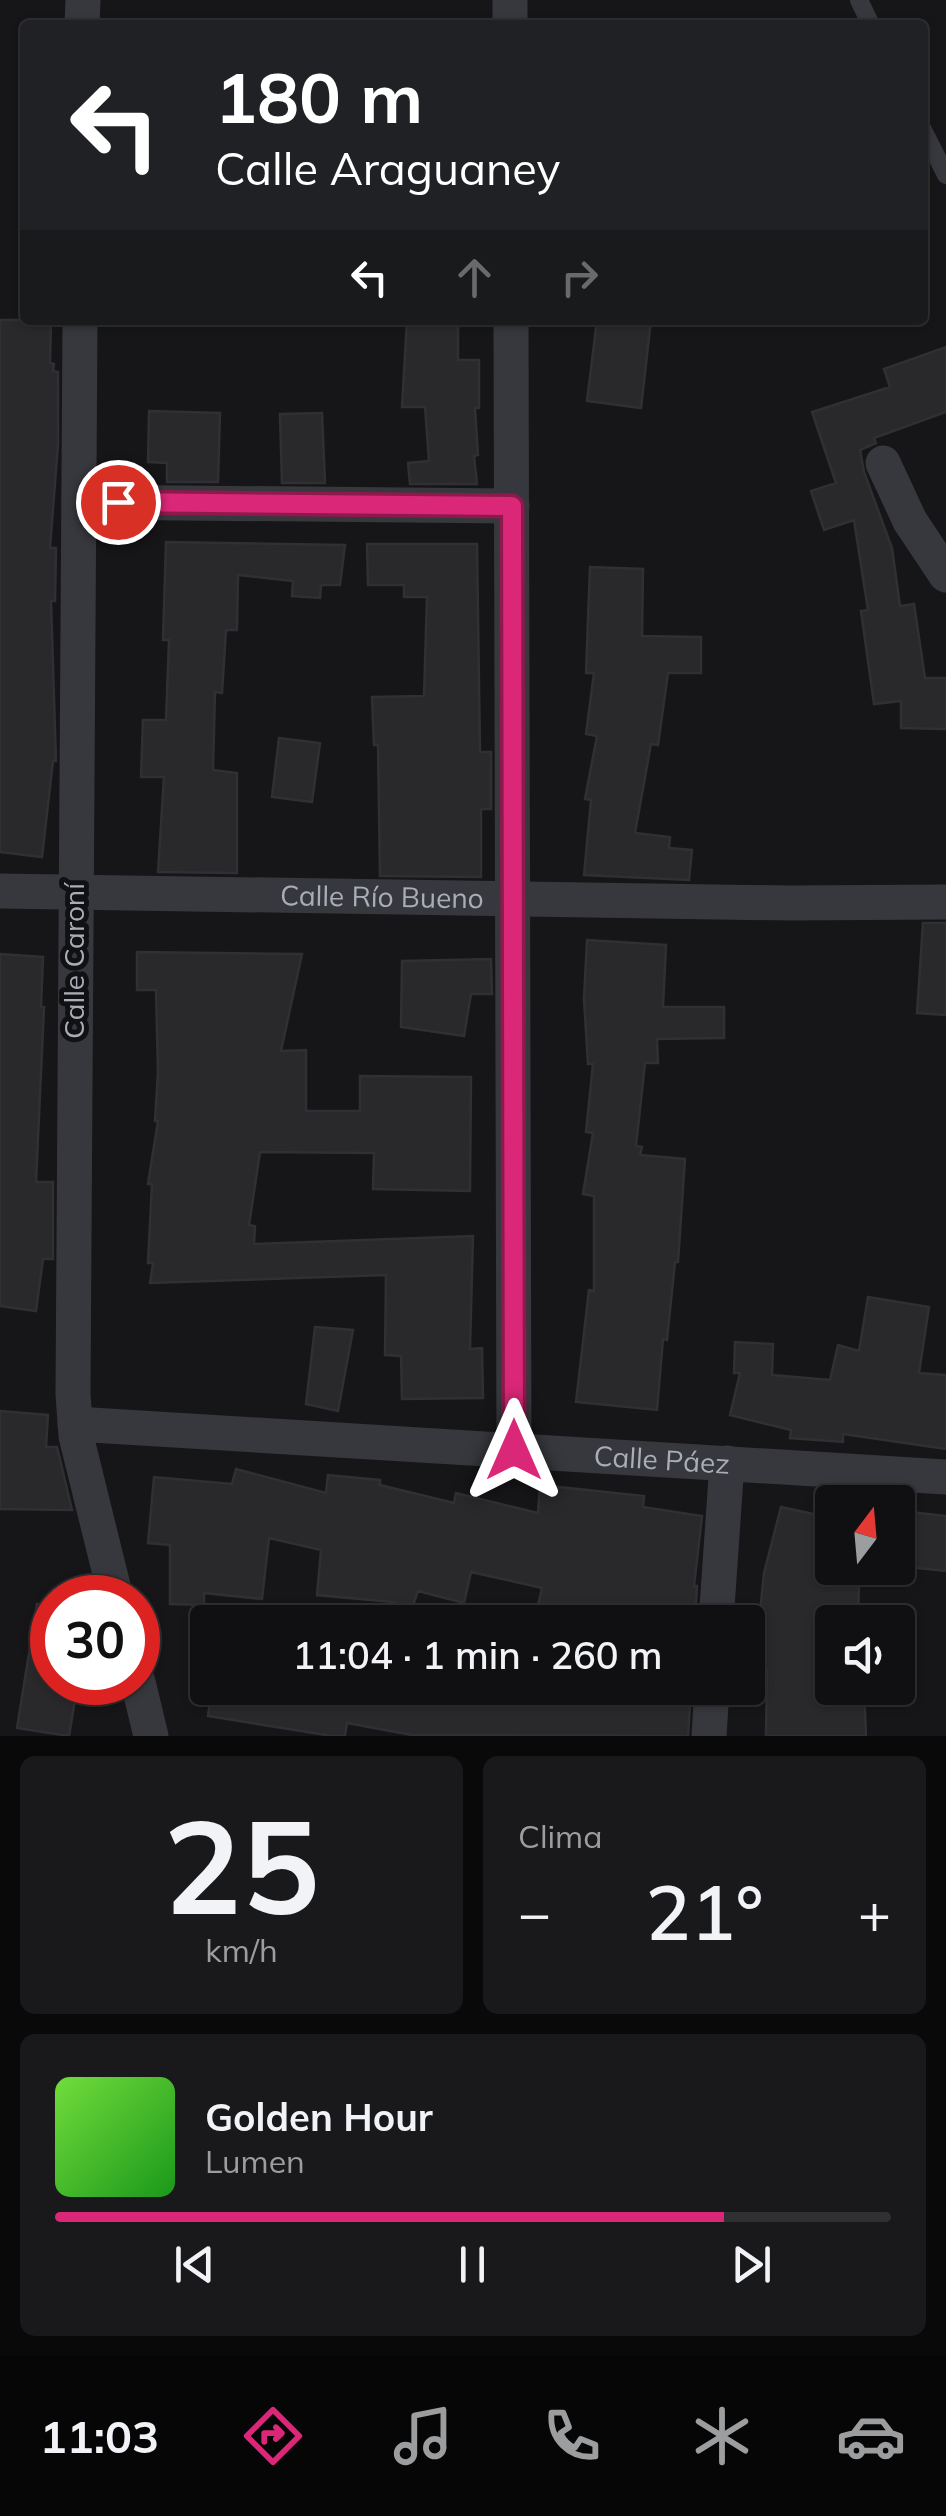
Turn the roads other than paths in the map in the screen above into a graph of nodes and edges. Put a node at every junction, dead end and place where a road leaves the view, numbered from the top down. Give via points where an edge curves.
1 (928, 140) edge
2 (946, 175) edge
3 (80, 325) edge
4 (511, 325) edge
5 (883, 463) dead end
6 (78, 502) junction
7 (512, 506) junction
8 (946, 576) edge
9 (0, 891) edge
10 (75, 894) junction
11 (513, 899) junction
12 (946, 902) edge
13 (75, 1424) junction
14 (514, 1450) junction
15 (727, 1463) junction
16 (946, 1478) edge
17 (111, 1575) edge
18 (717, 1605) edge
19 (144, 1705) edge
20 (711, 1705) edge
21 (152, 1736) edge
22 (709, 1736) edge

1 - 2 lane
3 - 6 street, Calle Caroní
4 - 7 street
5 - 8 street
6 - 7 street
6 - 10 street, Calle Caroní
7 - 11 street
9 - 10 street, Calle Río Bueno
10 - 11 street, Calle Río Bueno
10 - 13 street, Calle Caroní
11 - 12 street, Calle Río Bueno
11 - 14 street
13 - 14 street, Calle Páez
13 - 17 street, Calle Caroní
14 - 15 street, Calle Páez
15 - 16 street, Calle Páez
15 - 18 street
19 - 21 street
20 - 22 street

